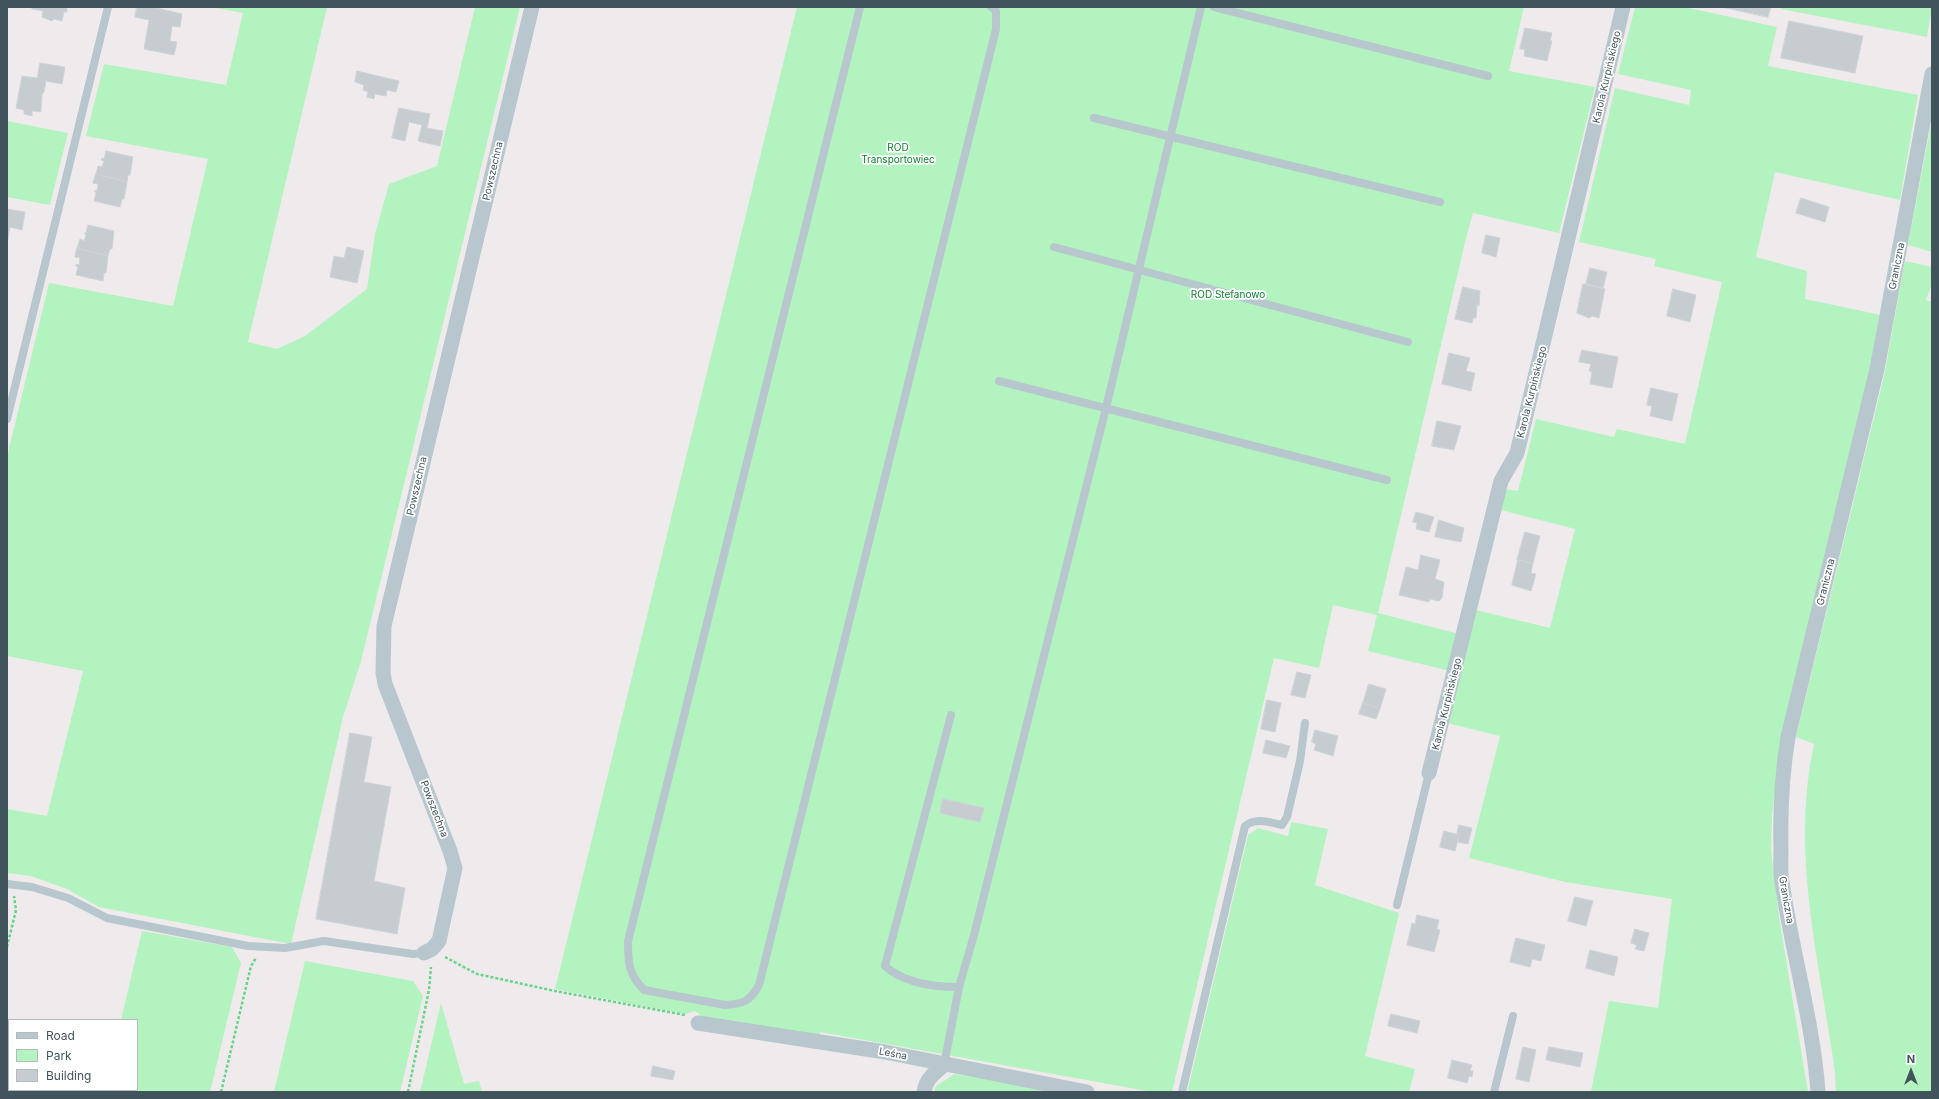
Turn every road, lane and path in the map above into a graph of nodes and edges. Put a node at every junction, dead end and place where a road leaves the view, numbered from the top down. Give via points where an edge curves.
1 (108, 7) edge
2 (532, 7) edge
3 (860, 7) edge
4 (991, 7) edge
5 (1201, 7) edge
6 (1214, 7) edge
7 (1623, 7) edge
8 (1932, 74) edge
9 (1488, 76) dead end
10 (1094, 118) dead end
11 (1169, 135) junction
12 (1440, 202) dead end
13 (1054, 247) dead end
14 (1137, 270) junction
15 (1408, 342) dead end
16 (999, 382) dead end
17 (1106, 408) junction
18 (7, 419) edge
19 (1387, 480) dead end
20 (951, 715) dead end
21 (1304, 723) dead end
22 (1429, 773) joint
23 (10, 884) edge
24 (1397, 905) dead end
25 (7, 947) edge
26 (262, 947) junction
27 (428, 951) junction
28 (959, 987) junction
29 (1513, 1016) dead end
30 (698, 1023) joint
31 (944, 1065) junction
32 (221, 1092) edge
33 (408, 1092) edge
34 (924, 1092) edge
35 (1086, 1092) edge
36 (1182, 1092) edge
37 (1494, 1092) edge
38 (1818, 1092) edge

1 - 18 lane
2 - 27 street, Powszechna via 384,626 385,684 450,851 454,868 439,941
3 - 4 lane via 628,941 630,970 635,981 644,990 725,1005 749,1000 759,985 996,29 996,11
5 - 11 lane
6 - 9 lane
7 - 22 street, Karola Kurpińskiego via 1517,453 1501,481
8 - 38 street, Graniczna via 1877,369 1788,737 1782,775 1782,881 1804,994
10 - 11 lane
11 - 12 lane
11 - 14 lane
13 - 14 lane
14 - 15 lane
14 - 17 lane
16 - 17 lane
17 - 19 lane
17 - 28 lane
20 - 28 lane via 885,966 894,974 938,987
21 - 36 lane via 1300,761 1287,817 1282,825 1251,821 1245,826
22 - 24 lane
23 - 25 path via 16,910
23 - 26 lane via 32,887 68,898 107,918 203,938
26 - 27 lane via 285,948 324,941 413,954
26 - 32 path via 251,966
27 - 30 path via 476,974 689,1016
27 - 33 path via 431,967 428,990
28 - 31 lane
29 - 37 lane
30 - 31 street, Leśna via 885,1052
31 - 34 street via 929,1077
31 - 35 street, Leśna

